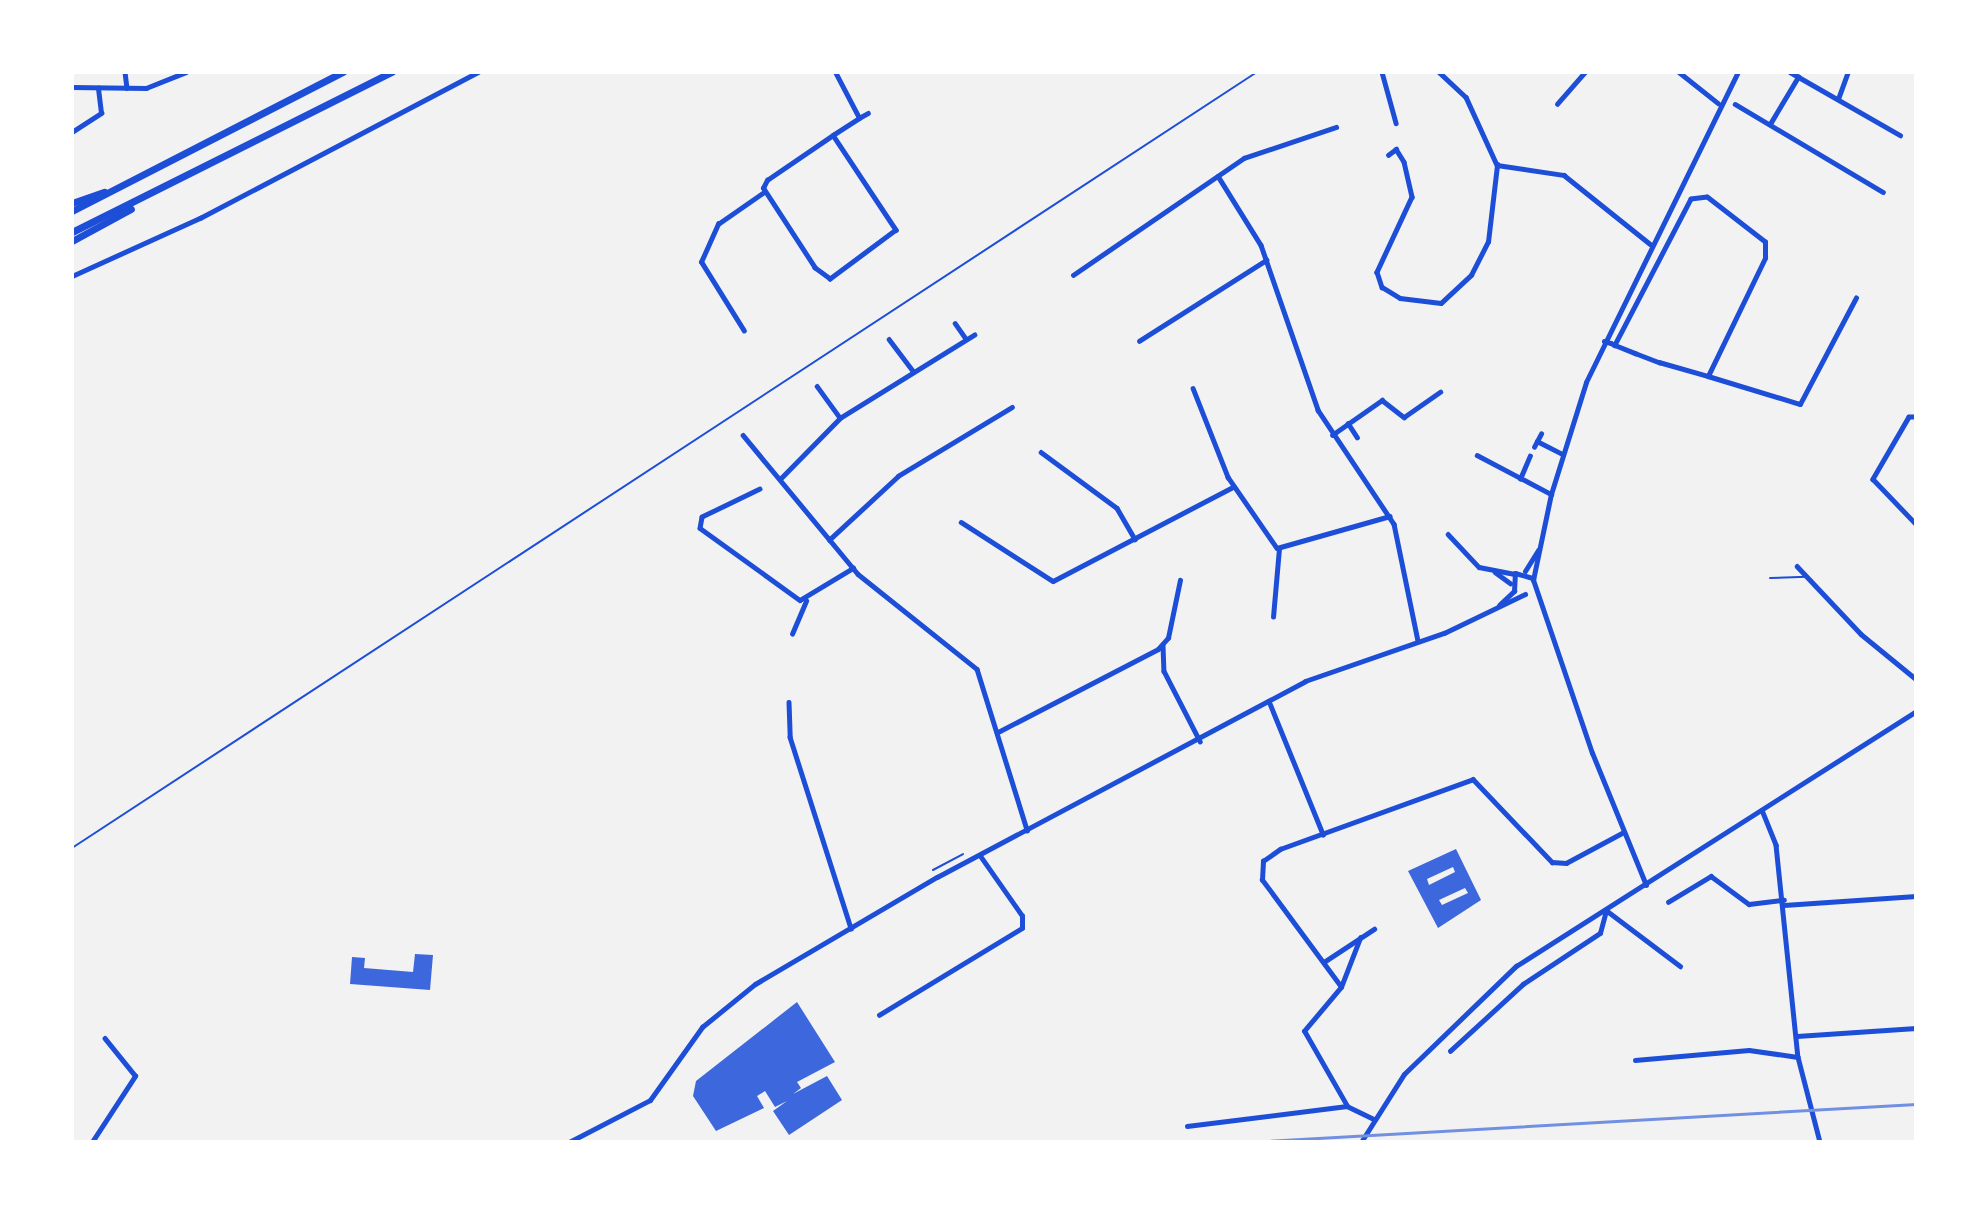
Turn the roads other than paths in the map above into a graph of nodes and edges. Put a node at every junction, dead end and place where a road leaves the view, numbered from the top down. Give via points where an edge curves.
1 (125, 72) edge
2 (186, 72) edge
3 (343, 72) edge
4 (392, 72) edge
5 (478, 72) edge
6 (611, 72) edge
7 (656, 72) edge
8 (692, 72) edge
9 (719, 72) edge
10 (835, 72) edge
11 (1382, 72) edge
12 (1439, 72) edge
13 (1585, 72) edge
14 (1679, 72) edge
15 (1738, 72) edge
16 (1790, 72) edge
17 (1848, 72) edge
18 (1798, 77) junction
19 (72, 87) edge
20 (98, 88) junction
21 (127, 88) junction
22 (1838, 99) junction
23 (1718, 103) junction
24 (1557, 104) dead end
25 (1735, 104) dead end
26 (869, 113) dead end
27 (859, 118) junction
28 (1396, 123) dead end
29 (1770, 124) junction
30 (1336, 127) dead end
31 (72, 132) edge
32 (833, 135) junction
33 (1900, 135) dead end
34 (1388, 155) dead end
35 (1497, 165) junction
36 (1219, 176) junction
37 (141, 179) junction
38 (764, 192) junction
39 (1884, 192) dead end
40 (152, 195) junction
41 (72, 203) edge
42 (72, 211) edge
43 (72, 232) edge
44 (72, 241) edge
45 (1650, 244) junction
46 (1266, 260) junction
47 (1073, 275) dead end
48 (72, 276) edge
49 (1856, 298) dead end
50 (955, 323) dead end
51 (744, 331) dead end
52 (974, 335) dead end
53 (889, 339) dead end
54 (966, 340) junction
55 (1139, 341) dead end
56 (1604, 341) junction
57 (1615, 345) junction
58 (912, 371) junction
59 (1709, 376) junction
60 (817, 386) dead end
61 (1193, 388) dead end
62 (1440, 392) dead end
63 (1012, 407) dead end
64 (1916, 417) edge
65 (840, 418) junction
66 (1348, 424) junction
67 (1541, 434) dead end
68 (743, 435) dead end
69 (1332, 435) junction
70 (1357, 437) dead end
71 (1537, 441) junction
72 (1534, 447) dead end
73 (1041, 452) dead end
74 (1563, 454) junction
75 (1477, 455) dead end
76 (1530, 456) dead end
77 (781, 478) junction
78 (1520, 479) junction
79 (1233, 486) junction
80 (760, 489) dead end
81 (1551, 494) junction
82 (1390, 516) junction
83 (961, 522) dead end
84 (1916, 524) edge
85 (1448, 534) dead end
86 (1135, 539) junction
87 (829, 540) junction
88 (1540, 545) junction
89 (1279, 549) junction
90 (1797, 566) dead end
91 (853, 568) junction
92 (1525, 571) junction
93 (1494, 572) junction
94 (1514, 574) junction
95 (1808, 577) junction
96 (1770, 578) dead end
97 (1180, 580) dead end
98 (1534, 580) junction
99 (1510, 583) junction
100 (1514, 591) junction
101 (1529, 591) junction
102 (806, 601) junction
103 (1497, 607) junction
104 (1273, 617) dead end
105 (792, 634) dead end
106 (1418, 640) junction
107 (1163, 644) junction
108 (1916, 669) edge
109 (1914, 677) edge
110 (1269, 701) junction
111 (789, 702) dead end
112 (1916, 711) edge
113 (998, 732) junction
114 (1200, 741) junction
115 (1762, 810) junction
116 (1027, 830) junction
117 (1622, 833) junction
118 (1323, 834) junction
119 (963, 853) dead end
120 (980, 856) junction
121 (933, 870) joint
122 (937, 877) junction
123 (1646, 886) junction
124 (1916, 896) edge
125 (1668, 902) dead end
126 (1784, 902) junction
127 (1606, 910) junction
128 (851, 928) junction
129 (1374, 929) dead end
130 (1360, 938) junction
131 (1324, 962) junction
132 (1680, 967) dead end
133 (1341, 987) junction
134 (880, 1015) dead end
135 (1916, 1028) edge
136 (1797, 1036) junction
137 (105, 1039) dead end
138 (1450, 1051) dead end
139 (1654, 1051) dead end
140 (1659, 1056) junction
141 (1798, 1057) junction
142 (1635, 1060) dead end
143 (1347, 1106) junction
144 (1374, 1119) junction
145 (1187, 1126) dead end
146 (1362, 1140) edge
147 (92, 1142) edge
148 (569, 1142) edge
149 (1819, 1142) edge

1 - 21 street
2 - 21 street
3 - 37 highway
4 - 40 highway
5 - 48 street via 212,212
6 - 7 street
8 - 9 street
10 - 27 street
11 - 28 street
12 - 35 street via 1466,97
13 - 24 street
14 - 23 street
15 - 23 street
16 - 18 street
17 - 22 street
18 - 22 street
18 - 29 street
19 - 20 street
20 - 21 street
20 - 31 street via 101,113
22 - 33 street
23 - 45 street
25 - 29 street
26 - 27 street
27 - 32 street
29 - 39 street
30 - 36 street via 1256,152
32 - 38 street via 767,180
32 - 38 street via 895,226 887,242 827,278
34 - 35 street via 1396,149 1404,162 1412,197 1378,259 1377,277 1394,296 1417,302 1448,300 1479,264 1491,230
35 - 45 street via 1564,175
36 - 46 street
36 - 47 street
37 - 41 highway
37 - 42 highway
38 - 51 street via 718,224 701,262
40 - 43 highway
40 - 44 highway
45 - 56 street
46 - 55 street
46 - 69 street via 1303,372
49 - 59 street via 1800,404
50 - 54 street
52 - 54 street
53 - 58 street
54 - 58 street
56 - 57 street
56 - 74 street
57 - 59 street
57 - 59 street via 1680,211 1704,195 1766,247
58 - 65 street
60 - 65 street
61 - 79 street
62 - 66 street via 1408,416 1382,400
63 - 87 street via 898,476
64 - 84 street via 1909,416 1873,479
65 - 77 street
66 - 69 street
66 - 70 street
67 - 71 street
68 - 77 street
69 - 82 street
71 - 72 street
71 - 74 street
73 - 86 street via 1117,508
74 - 81 street
75 - 78 street
76 - 78 street
77 - 87 street
78 - 81 street
79 - 86 street
79 - 89 street
80 - 102 street via 705,515 699,525
81 - 88 street
82 - 89 street
82 - 106 street
83 - 86 street via 1049,582
85 - 93 street via 1476,564
87 - 91 street
88 - 92 street
88 - 98 street
89 - 104 street
90 - 95 street
91 - 102 street
91 - 113 street via 977,669
92 - 94 street
92 - 98 street
93 - 94 street
93 - 99 street
94 - 99 street
95 - 96 lane
95 - 109 street via 1861,634
97 - 107 street
98 - 101 street
99 - 100 street
100 - 101 street
100 - 103 street
101 - 103 street
101 - 117 street via 1535,595
102 - 105 street
103 - 106 street
106 - 110 street via 1342,664
107 - 113 street via 1096,685
107 - 114 street via 1164,671
108 - 109 street
110 - 114 street
110 - 118 street
111 - 128 street via 790,737
112 - 115 street
113 - 116 street
114 - 116 street
115 - 123 street
115 - 126 street via 1774,836
116 - 120 street
117 - 118 street via 1566,863 1552,862 1473,779
117 - 123 street
118 - 131 street via 1270,855 1262,870 1276,903
119 - 121 lane
120 - 122 street
120 - 134 street via 1022,916 1022,928
121 - 122 street
122 - 128 street
123 - 127 street
124 - 126 street
125 - 126 street via 1711,876 1749,904
126 - 136 street
127 - 132 street
127 - 138 street via 1600,933 1523,984
127 - 144 street via 1498,982 1404,1074
128 - 148 street via 724,1007 681,1052 650,1100
129 - 130 street
130 - 131 street
130 - 133 street
131 - 133 street
133 - 143 street via 1304,1031
135 - 136 street
136 - 141 street
137 - 147 street via 135,1076
139 - 140 lane
140 - 141 street via 1749,1049
140 - 142 street
141 - 149 street
143 - 144 street
143 - 145 street
144 - 146 street

